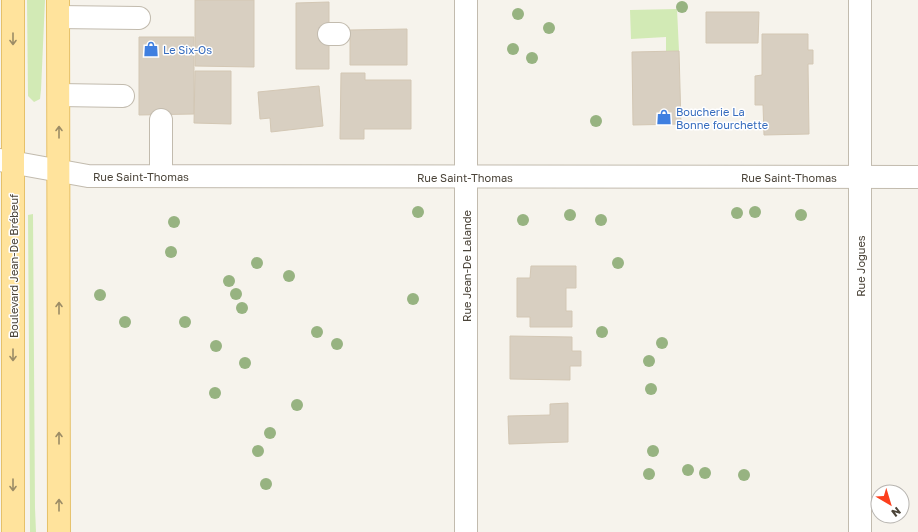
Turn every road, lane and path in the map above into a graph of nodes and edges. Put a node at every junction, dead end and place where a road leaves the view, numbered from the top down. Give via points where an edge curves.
1 (12, 0) edge
2 (466, 0) edge
3 (860, 0) edge
4 (58, 8) edge
5 (139, 18) dead end
6 (58, 95) junction
7 (123, 96) dead end
8 (161, 120) dead end
9 (7, 161) edge
10 (59, 171) junction
11 (161, 176) junction
12 (466, 177) junction
13 (860, 177) junction
14 (918, 177) edge
15 (13, 532) edge
16 (59, 532) edge
17 (466, 532) edge
18 (860, 532) edge

1 -> 9 main road, Boulevard Jean-De Brébeuf
2 - 12 street, Rue Jean-De Lalande
3 - 13 street, Rue Jogues
4 - 5 street via 91,18
4 - 6 main road
6 - 7 street
10 -> 6 main road
8 - 11 street
9 - 10 street, Rue Saint-Thomas
9 -> 15 main road, Boulevard Jean-De Brébeuf
10 - 11 street, Rue Saint-Thomas via 88,176
16 -> 10 main road
11 - 12 street, Rue Saint-Thomas
12 - 13 street, Rue Saint-Thomas
12 - 17 street, Rue Jean-De Lalande
13 - 14 street, Rue Saint-Thomas
13 - 18 street, Rue Jogues

